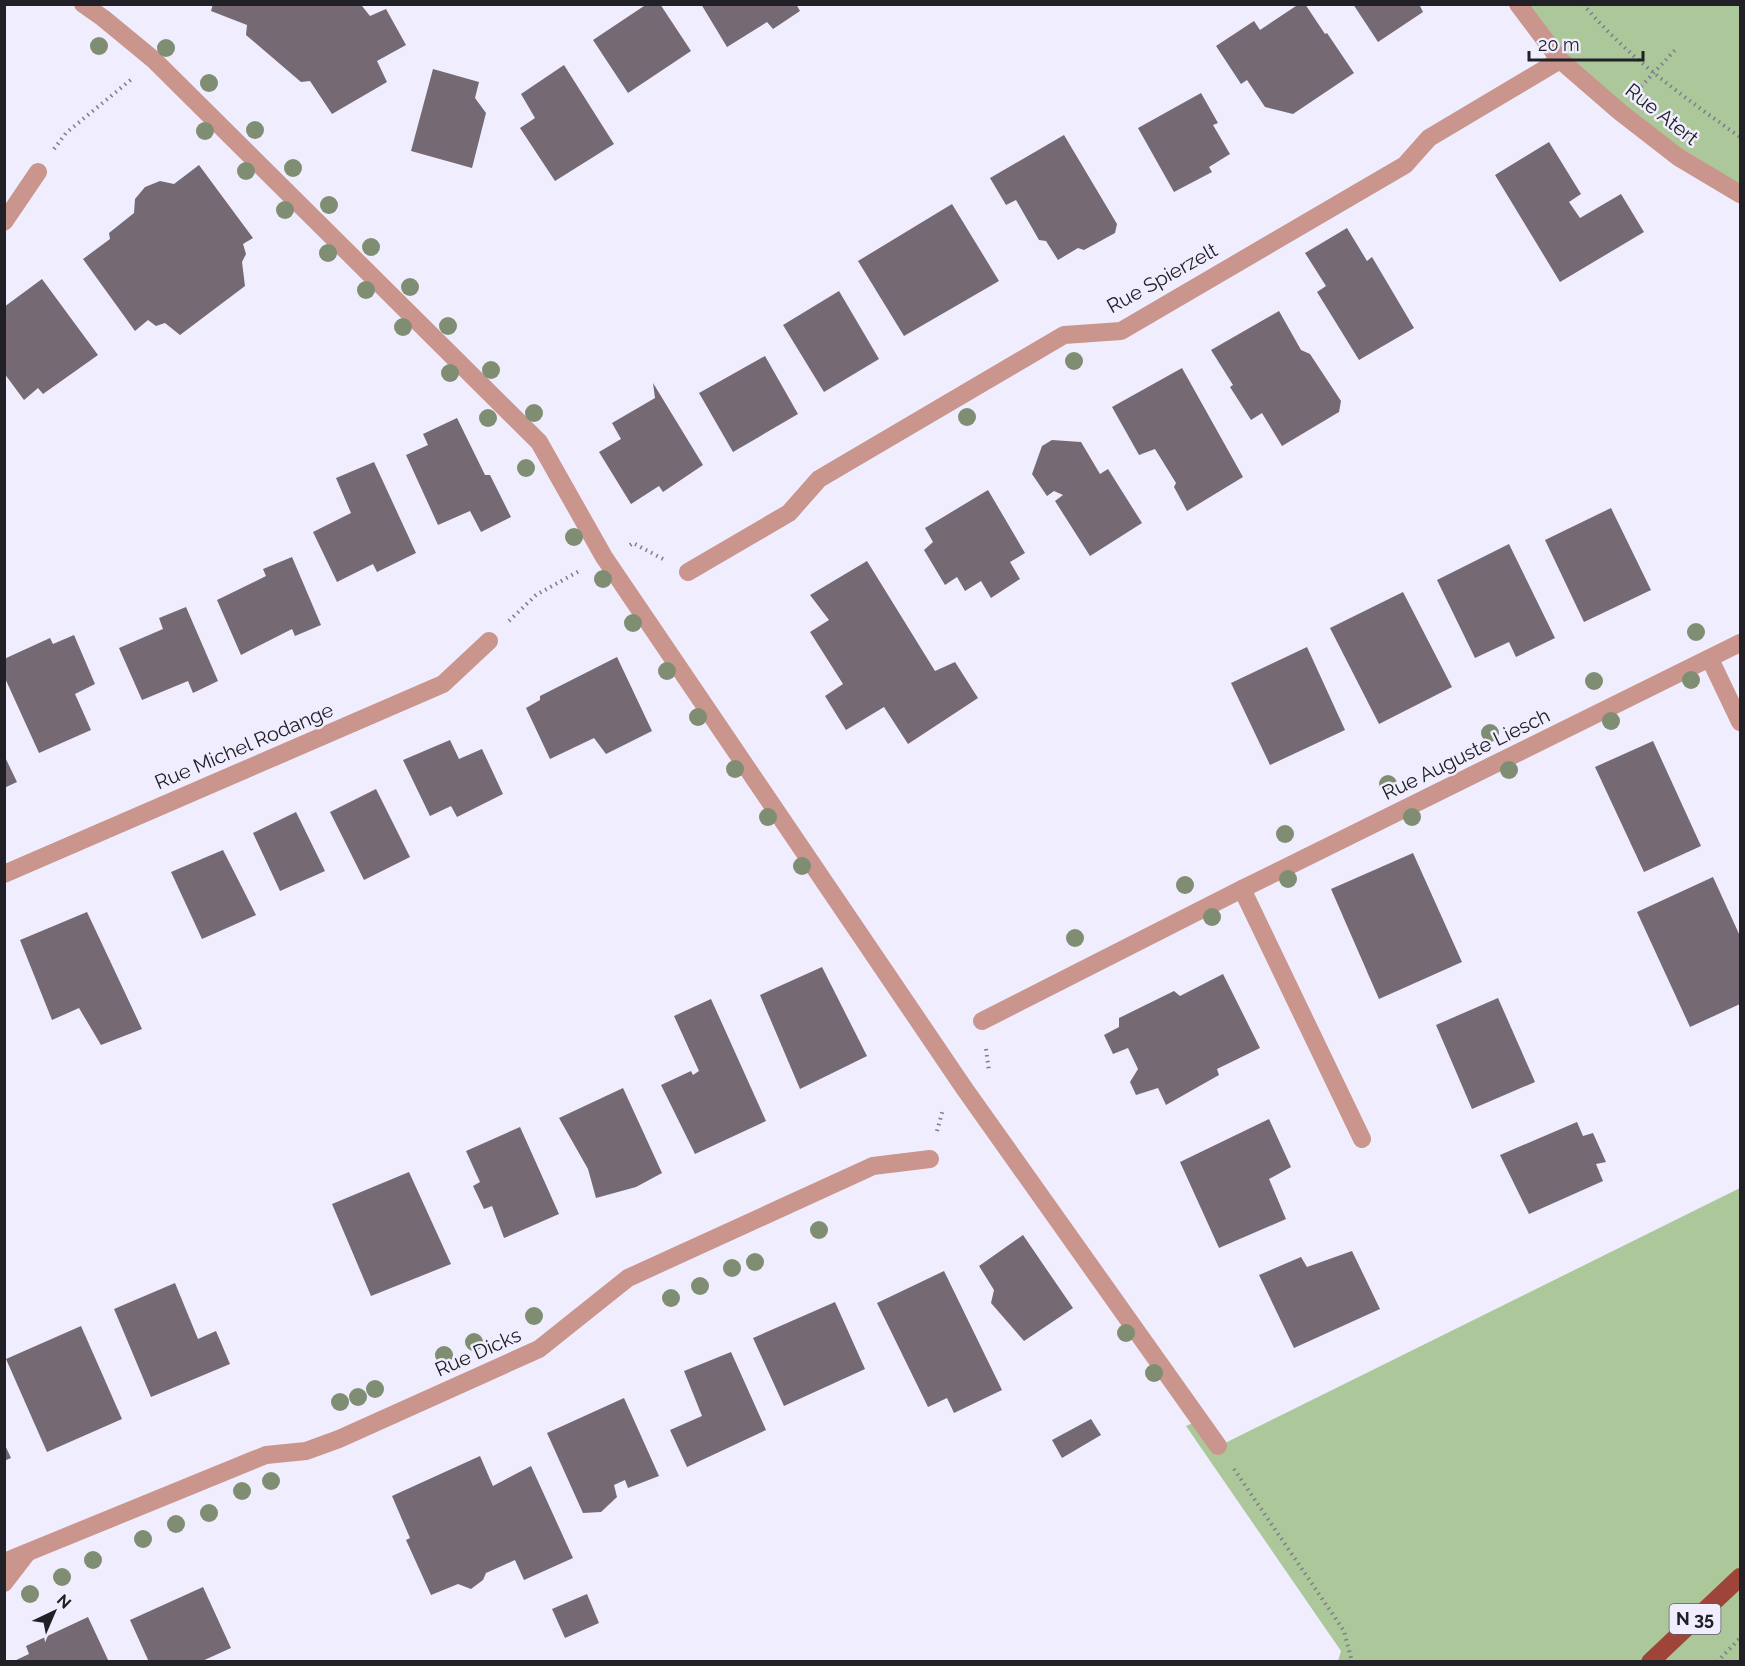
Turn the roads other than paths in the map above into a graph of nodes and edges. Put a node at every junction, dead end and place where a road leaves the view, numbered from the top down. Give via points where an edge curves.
1 (83, 4) edge
2 (1518, 4) edge
3 (1560, 60) junction
4 (39, 172) road end
5 (1740, 194) edge
6 (4, 222) edge
7 (688, 572) road end
8 (489, 641) road end
9 (1740, 643) edge
10 (1710, 659) junction
11 (1740, 722) edge
12 (4, 874) edge
13 (1242, 890) junction
14 (982, 1021) dead end
15 (1362, 1139) dead end
16 (930, 1159) dead end
17 (1218, 1446) road end
18 (27, 1553) junction
19 (4, 1562) edge
20 (1740, 1577) edge
21 (4, 1583) edge
22 (1650, 1662) edge

1 - 17 street via 154,60 539,442 604,557 964,1088
2 - 3 street, Rue Atert
3 - 5 street, Rue Atert via 1678,157
3 - 7 street, Rue Spierzelt via 1429,138 1405,165 1121,331 1064,335 819,479 789,513
4 - 6 street
8 - 12 street, Rue Michel Rodange via 443,684
9 - 10 street, Rue Auguste Liesch
10 - 11 street
10 - 13 street, Rue Auguste Liesch
13 - 14 street, Rue Auguste Liesch
13 - 15 street
16 - 18 street, Rue Dicks via 873,1166 628,1278 539,1349 339,1439 306,1451 266,1455
18 - 19 street, Rue Dicks
18 - 21 street
20 - 22 main road, N 35

